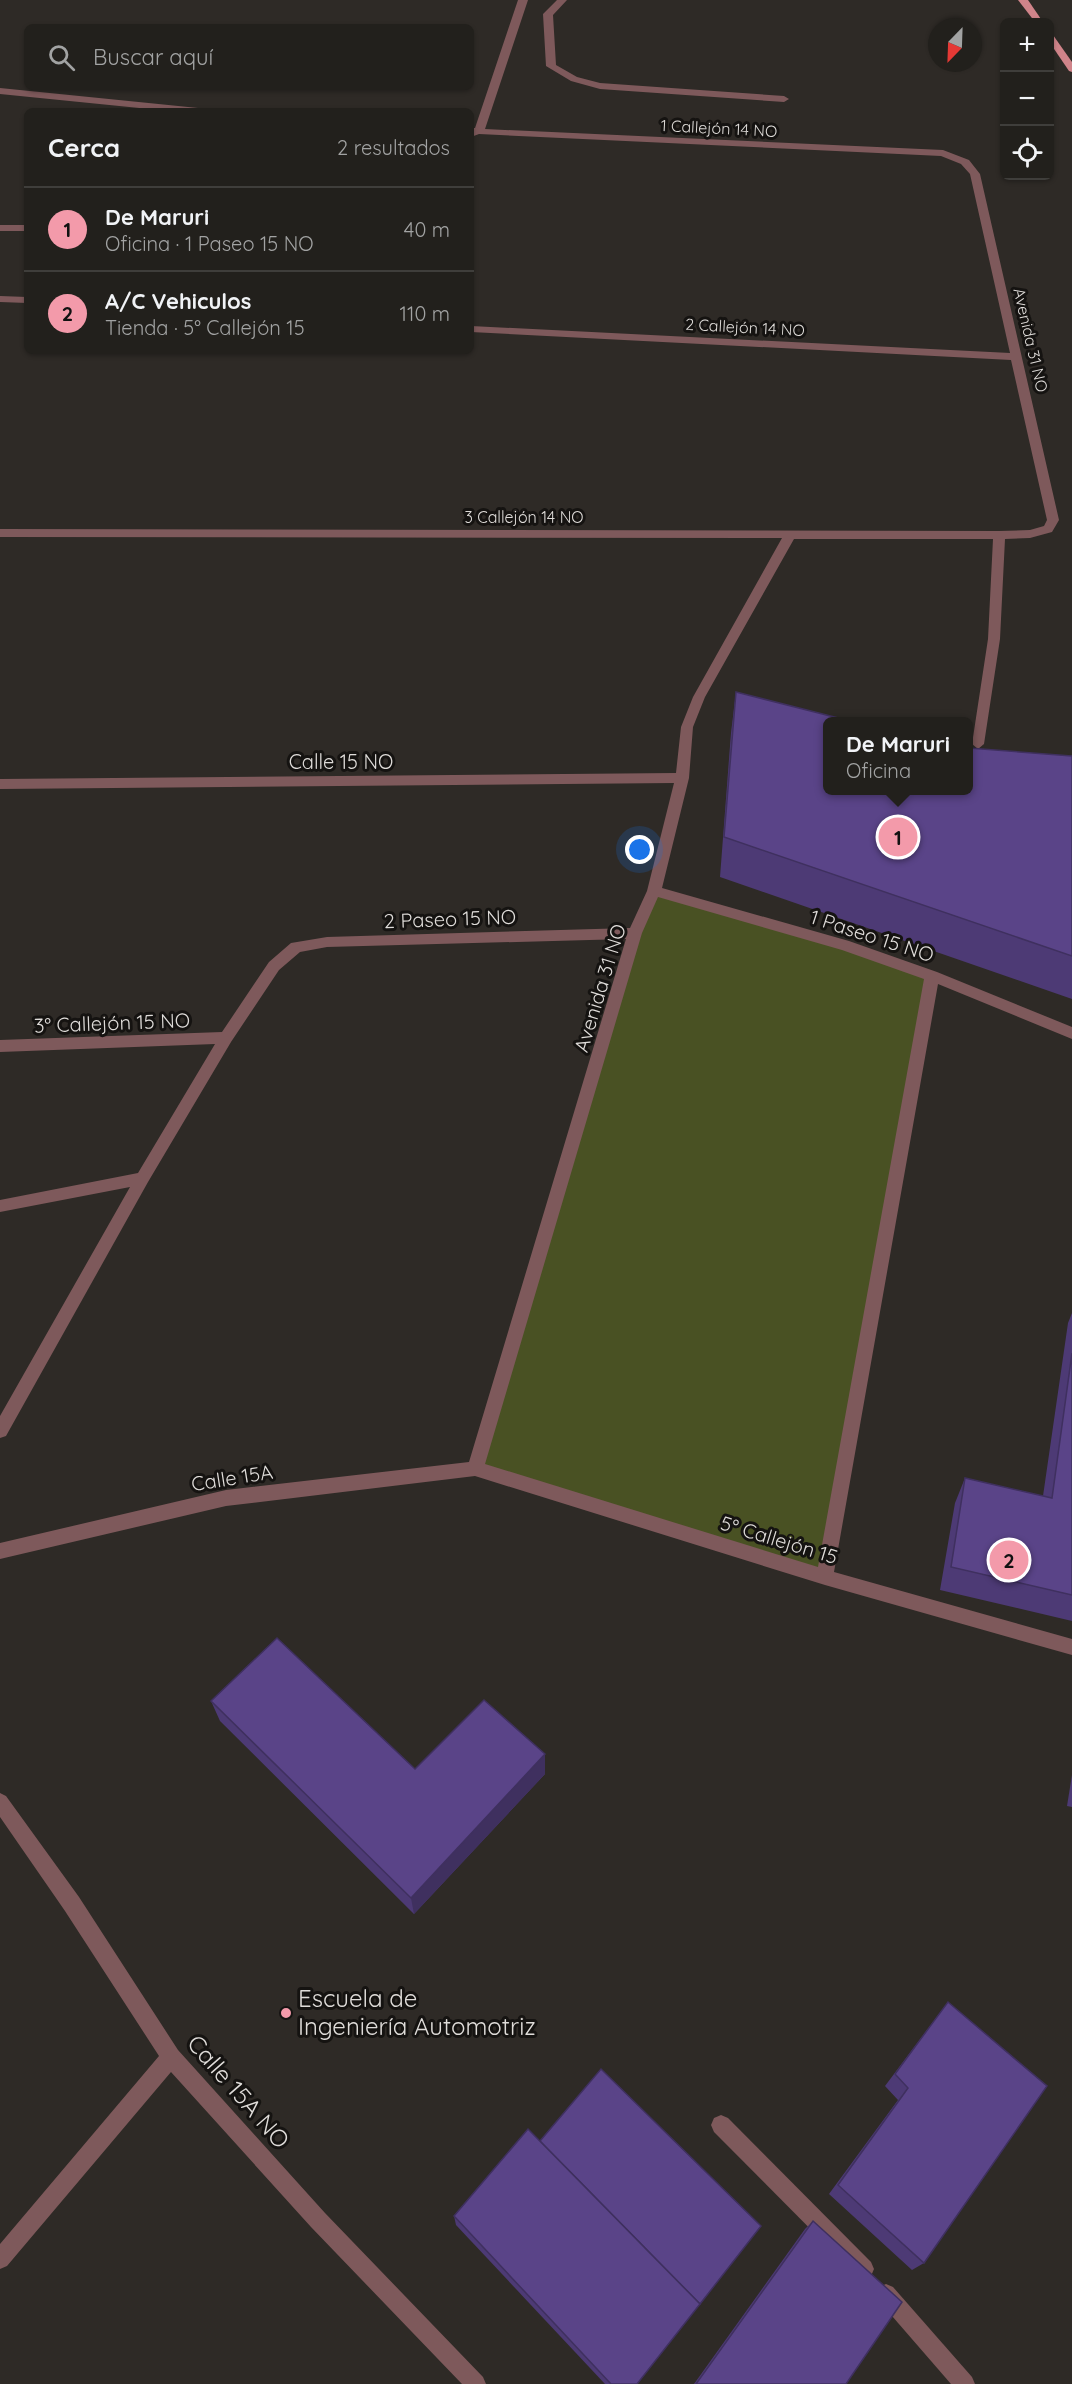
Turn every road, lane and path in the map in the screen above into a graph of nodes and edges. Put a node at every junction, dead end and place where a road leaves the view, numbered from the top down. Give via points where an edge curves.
1 (523, 0) edge
2 (562, 0) edge
3 (1023, 0) edge
4 (1036, 18) edge
5 (1054, 44) edge
6 (1072, 69) edge
7 (0, 91) edge
8 (784, 99) dead end
9 (168, 108) edge
10 (474, 132) edge
11 (965, 162) joint
12 (0, 228) edge
13 (24, 228) edge
14 (0, 298) edge
15 (24, 300) edge
16 (474, 329) edge
17 (1017, 357) junction
18 (1048, 529) joint
19 (0, 533) edge
20 (791, 533) junction
21 (999, 535) junction
22 (978, 744) dead end
23 (682, 778) junction
24 (0, 784) edge
25 (654, 891) junction
26 (635, 933) junction
27 (932, 976) junction
28 (1072, 1033) edge
29 (226, 1038) junction
30 (0, 1046) edge
31 (143, 1178) junction
32 (0, 1206) edge
33 (0, 1431) edge
34 (476, 1469) junction
35 (0, 1551) edge
36 (825, 1577) junction
37 (1072, 1647) edge
38 (0, 1802) edge
39 (171, 2057) junction
40 (721, 2125) dead end
41 (0, 2259) edge
42 (476, 2384) edge
43 (965, 2384) edge

1 - 10 street
2 - 8 street via 548,14 550,66 574,79 600,86
3 - 4 main road
5 - 6 main road
7 - 9 street
10 - 11 street, 1 Callejón 14 NO via 942,153
11 - 17 street, Avenida 31 NO via 975,174
12 - 13 street
14 - 15 street
16 - 17 street, 2 Callejón 14 NO
17 - 18 street, Avenida 31 NO via 1053,520
18 - 21 street, 3 Callejón 14 NO
19 - 20 street, 3 Callejón 14 NO
20 - 21 street, 3 Callejón 14 NO
20 - 23 street, Avenida 31 NO via 699,697 687,727
21 - 22 street via 994,639
23 - 24 street, Calle 15 NO
23 - 25 street, Avenida 31 NO
25 - 26 street, Avenida 31 NO
25 - 27 street, 1 Paseo 15 NO via 844,945
26 - 29 street, 2 Paseo 15 NO via 327,942 296,947 274,966
26 - 34 street, Avenida 31 NO
27 - 28 street, 1 Paseo 15 NO
27 - 36 street
29 - 30 street, 3° Callejón 15 NO
29 - 31 street, 2 Paseo 15 NO
31 - 32 street
31 - 33 street, 2 Paseo 15 NO
34 - 35 street, Calle 15A via 226,1498
34 - 36 street, 5° Callejón 15
36 - 37 street, 5° Callejón 15
38 - 39 street, Calle 15A NO
39 - 41 street
39 - 42 street, Calle 15A NO via 318,2220
40 - 43 street via 862,2267

